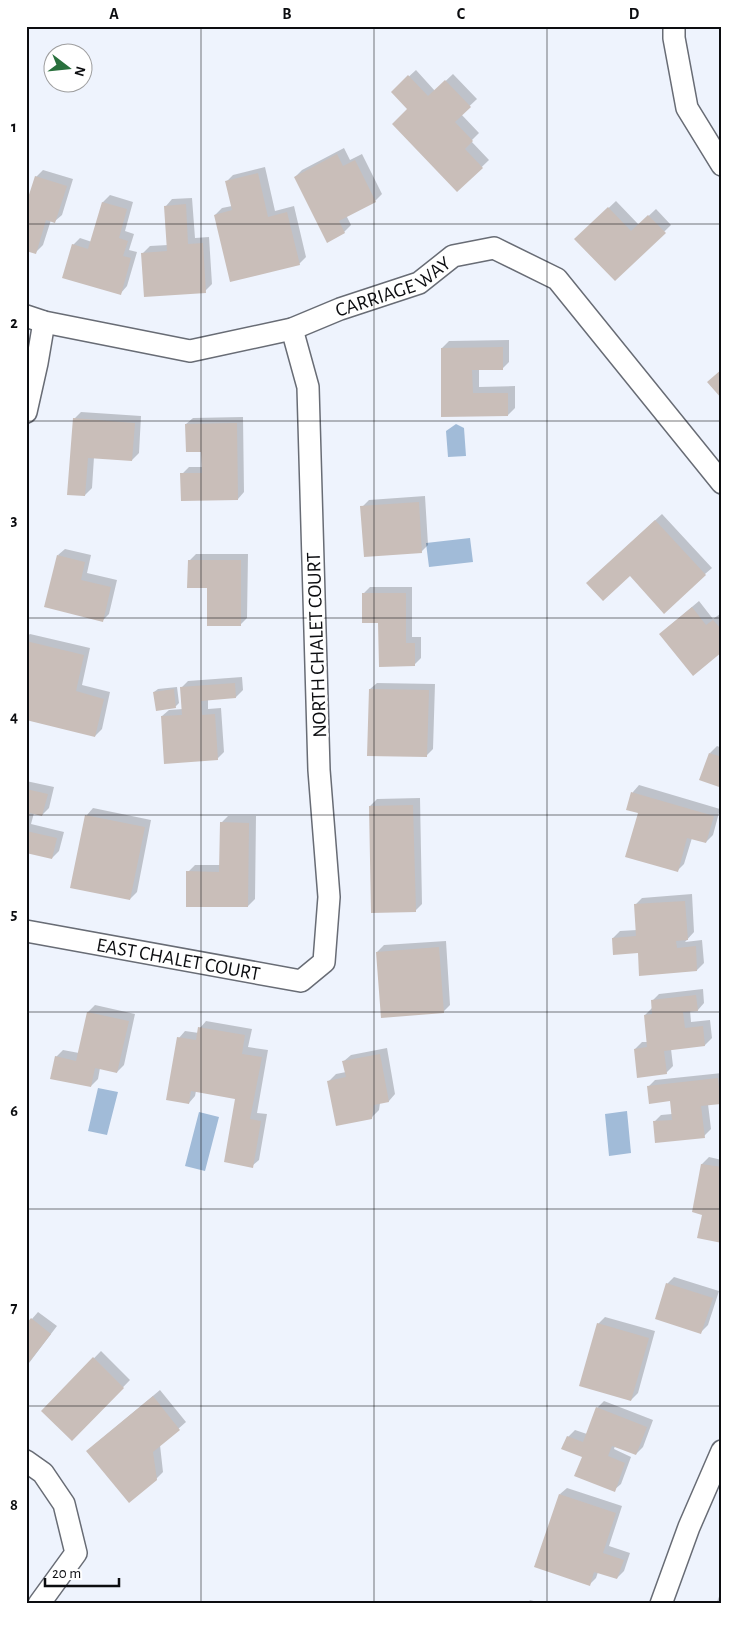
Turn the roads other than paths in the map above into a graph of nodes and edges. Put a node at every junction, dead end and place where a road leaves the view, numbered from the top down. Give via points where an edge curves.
1 (674, 26) edge
2 (722, 165) edge
3 (35, 319) edge
4 (292, 329) junction
5 (26, 412) edge
6 (722, 483) edge
7 (26, 931) edge
8 (324, 962) joint
9 (722, 1451) edge
10 (26, 1461) edge
11 (39, 1604) edge
12 (661, 1604) edge

1 - 2 street via 688,108
3 - 4 street, CARRIAGE WAY via 190,351
3 - 5 street via 37,362
4 - 6 street, CARRIAGE WAY via 340,308 420,282 453,256 494,248 557,279
4 - 8 street, NORTH CHALET COURT via 308,387 319,770 330,897
7 - 8 street, EAST CHALET COURT via 301,981
9 - 12 street via 689,1527
10 - 11 street via 44,1473 64,1504 76,1552

